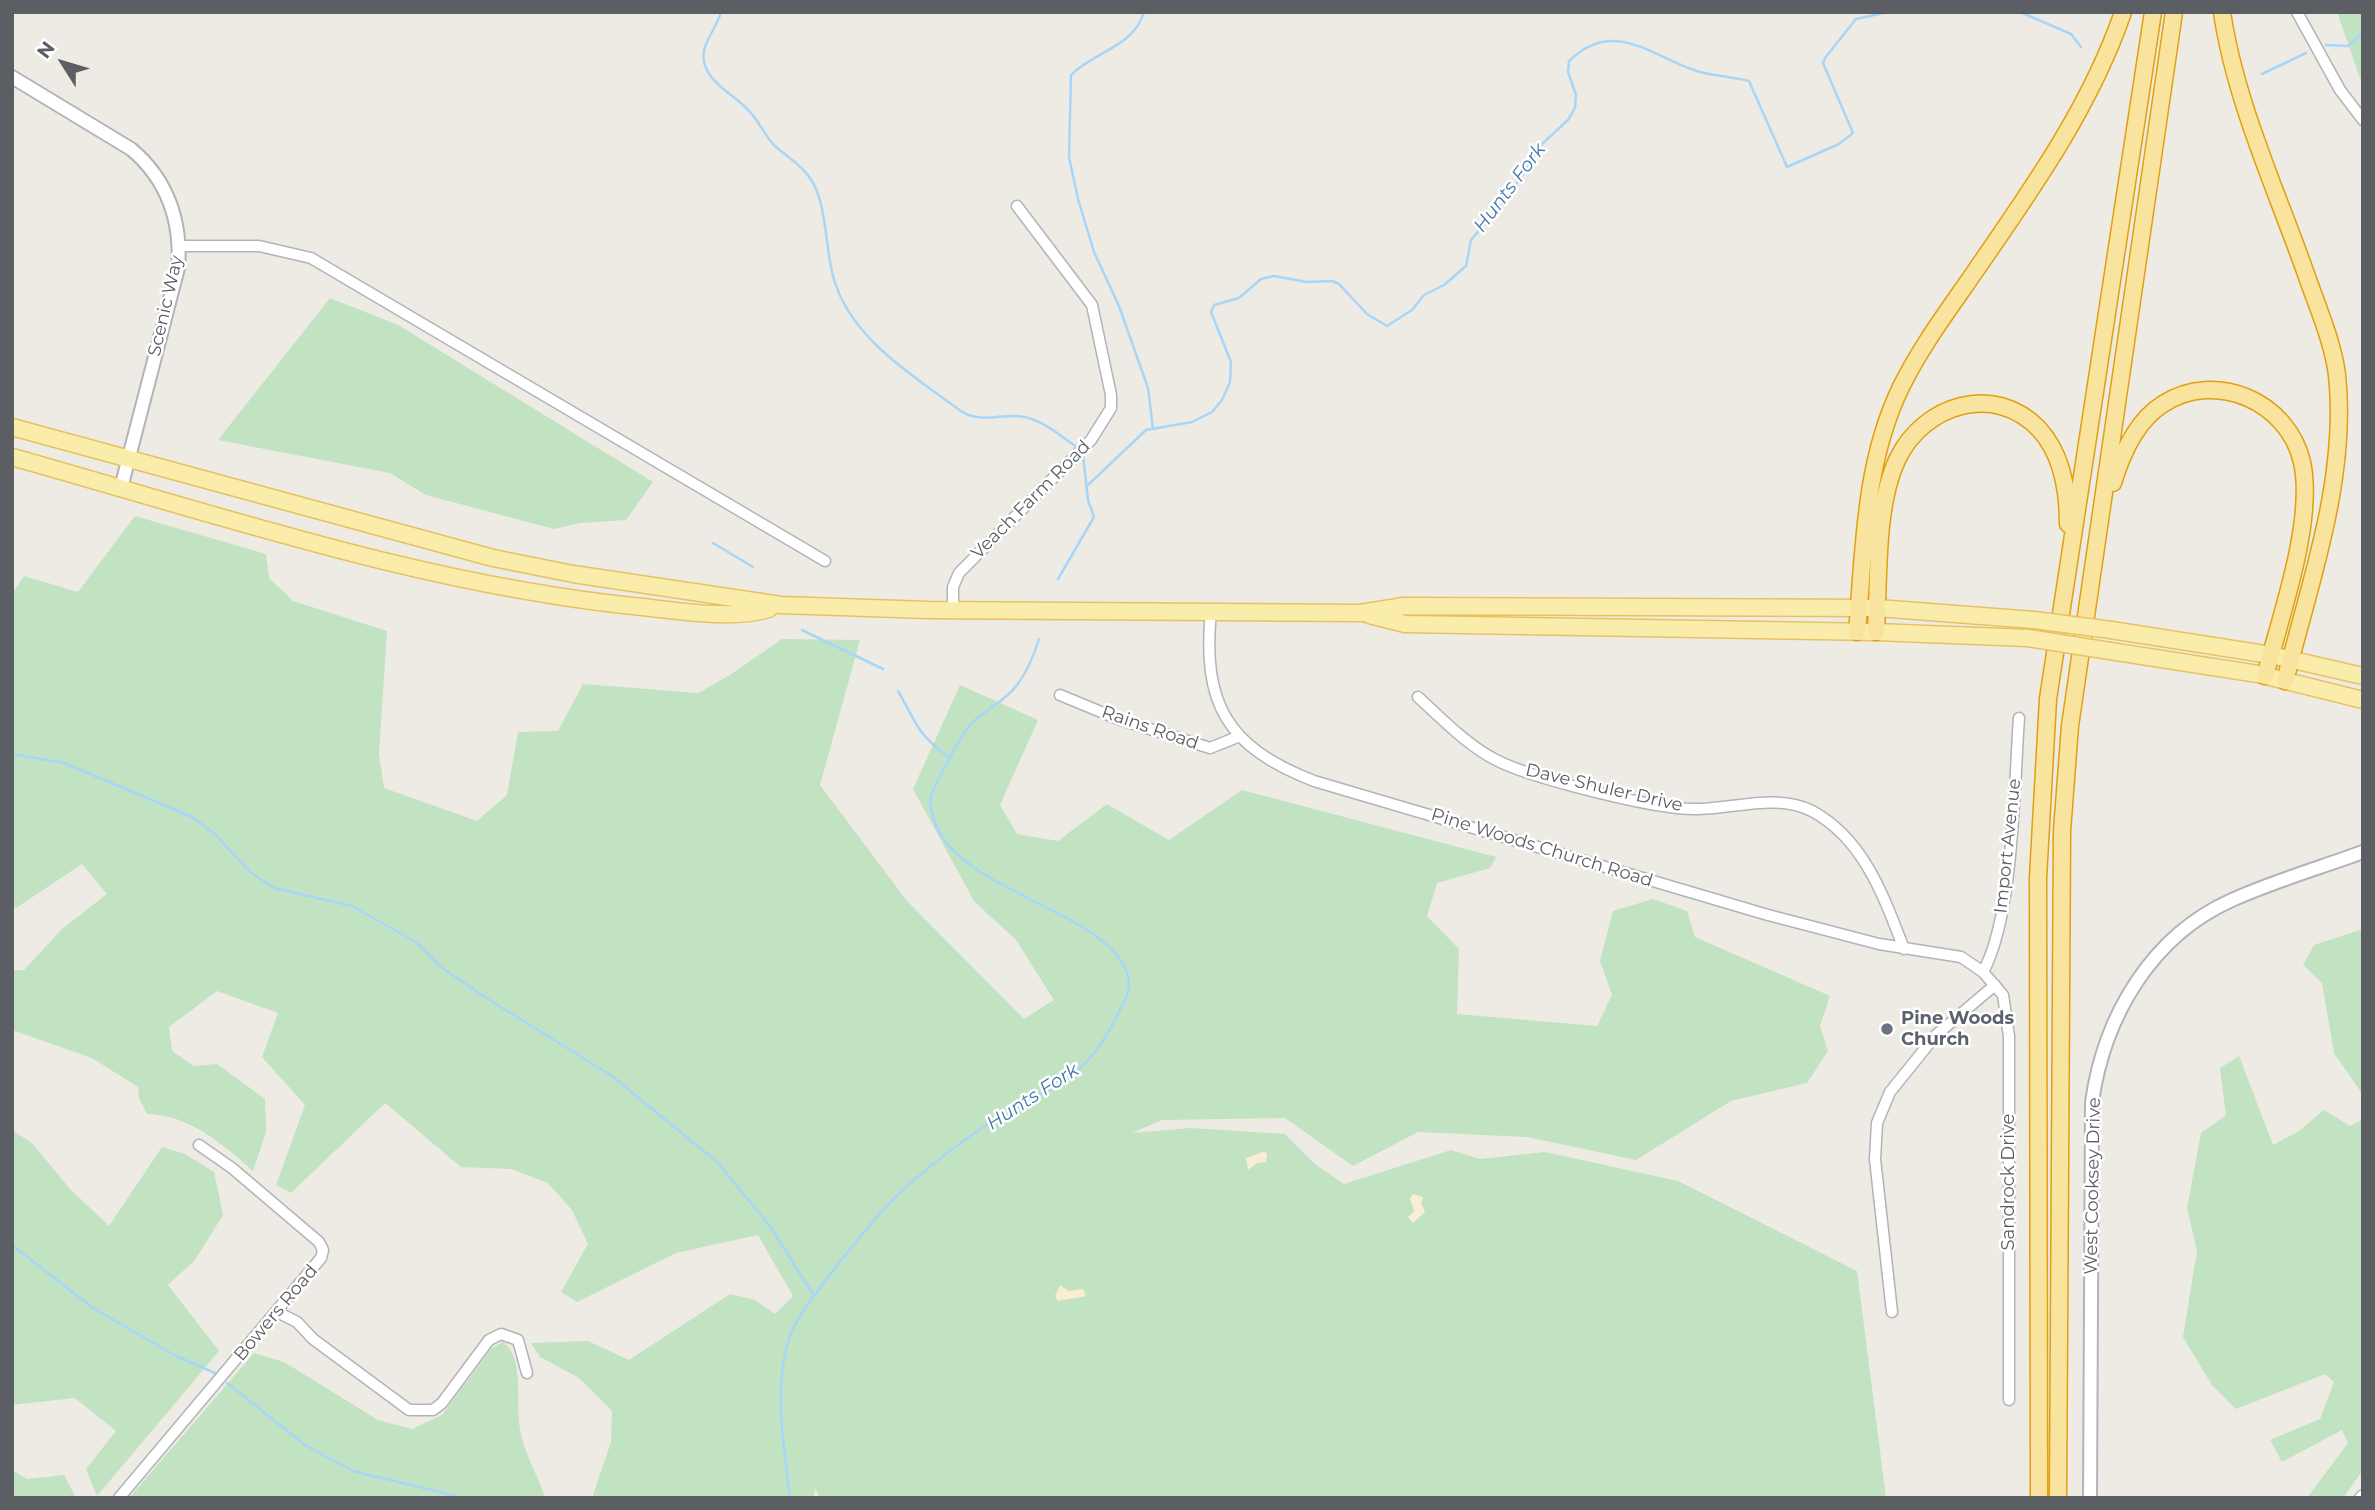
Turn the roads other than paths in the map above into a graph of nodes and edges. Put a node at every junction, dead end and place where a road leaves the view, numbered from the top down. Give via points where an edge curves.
1 (2123, 12) edge
2 (2153, 12) edge
3 (2174, 12) edge
4 (2222, 12) edge
5 (2297, 12) edge
6 (12, 77) edge
7 (2363, 120) edge
8 (1017, 206) dead end
9 (180, 246) junction
10 (12, 427) edge
11 (12, 457) edge
12 (130, 458) junction
13 (121, 488) junction
14 (2097, 536) junction
15 (825, 561) dead end
16 (2068, 568) junction
17 (781, 605) junction
18 (1877, 608) junction
19 (1859, 609) junction
20 (953, 610) junction
21 (1211, 611) junction
22 (1360, 613) junction
23 (1857, 632) junction
24 (1875, 632) junction
25 (2271, 655) junction
26 (2291, 659) junction
27 (2265, 676) junction
28 (2363, 676) edge
29 (2285, 681) junction
30 (1060, 695) dead end
31 (1418, 697) dead end
32 (2363, 701) edge
33 (2019, 718) dead end
34 (1240, 737) junction
35 (2363, 852) edge
36 (1905, 948) junction
37 (1983, 972) junction
38 (1995, 985) junction
39 (199, 1145) dead end
40 (277, 1311) junction
41 (1892, 1312) dead end
42 (527, 1373) dead end
43 (2009, 1400) dead end
44 (119, 1498) edge
45 (2039, 1498) edge
46 (2058, 1498) edge
47 (2090, 1498) edge

1 - 19 highway via 2078,113 1901,387 1880,445 1868,499
2 - 16 highway
3 - 14 highway
4 - 26 highway via 2247,110 2337,372 2341,427 2330,500
5 - 7 street via 2334,80
6 - 9 street, Scenic Way via 148,163 171,202
8 - 20 street, Veach Farm Road via 1092,305 1111,408 1091,440 959,573 953,587
9 - 12 street, Scenic Way
9 - 15 street via 258,246 311,258
10 - 12 main road
11 - 13 main road
12 - 13 street, Scenic Way
12 - 17 main road via 493,558
13 - 17 main road via 394,564 561,599 703,614
14 - 25 highway via 2120,461 2137,428 2161,405 2183,393 2211,388 2239,393 2265,407 2287,429 2301,461 2303,497 2301,533
14 - 46 highway via 2070,726 2062,831
16 - 18 highway via 2068,508 2053,450 2038,428 2015,413 1990,403 1963,403 1932,416 1914,432 1897,459 1885,499
16 - 45 highway via 2048,699 2039,821
17 - 20 main road
18 - 19 main road
18 - 24 highway
18 - 25 main road, bridge via 2034,620
19 - 22 main road via 1404,606
19 - 23 highway
20 - 21 main road
21 - 22 main road
21 - 34 street, Pine Woods Church Road via 1210,681
22 - 23 main road via 1405,624
23 - 24 main road
24 - 27 main road, bridge via 2028,638
25 - 26 main road
25 - 27 highway
26 - 28 main road
26 - 29 highway
27 - 29 main road
29 - 32 main road
30 - 34 street, Rains Road via 1210,748
31 - 36 street, Dave Shuler Drive via 1479,750 1530,772 1674,807 1784,804 1811,810 1868,865
33 - 37 street, Import Avenue via 2002,910 1996,942
34 - 36 street, Pine Woods Church Road via 1271,763 1314,781 1765,914
35 - 47 street, West Cooksey Drive via 2230,900 2196,921 2157,956 2117,1012 2092,1102
36 - 37 street, Pine Woods Church Road via 1961,957
37 - 38 street, Sandrock Drive
38 - 41 street via 1936,1035 1891,1092 1877,1122 1875,1158
38 - 43 street, Sandrock Drive via 2006,1001 2010,1036
39 - 40 street, Bowers Road via 287,1213 323,1250
40 - 42 street via 409,1410 433,1410 442,1403 489,1340 501,1334 518,1340
40 - 44 street, Bowers Road

